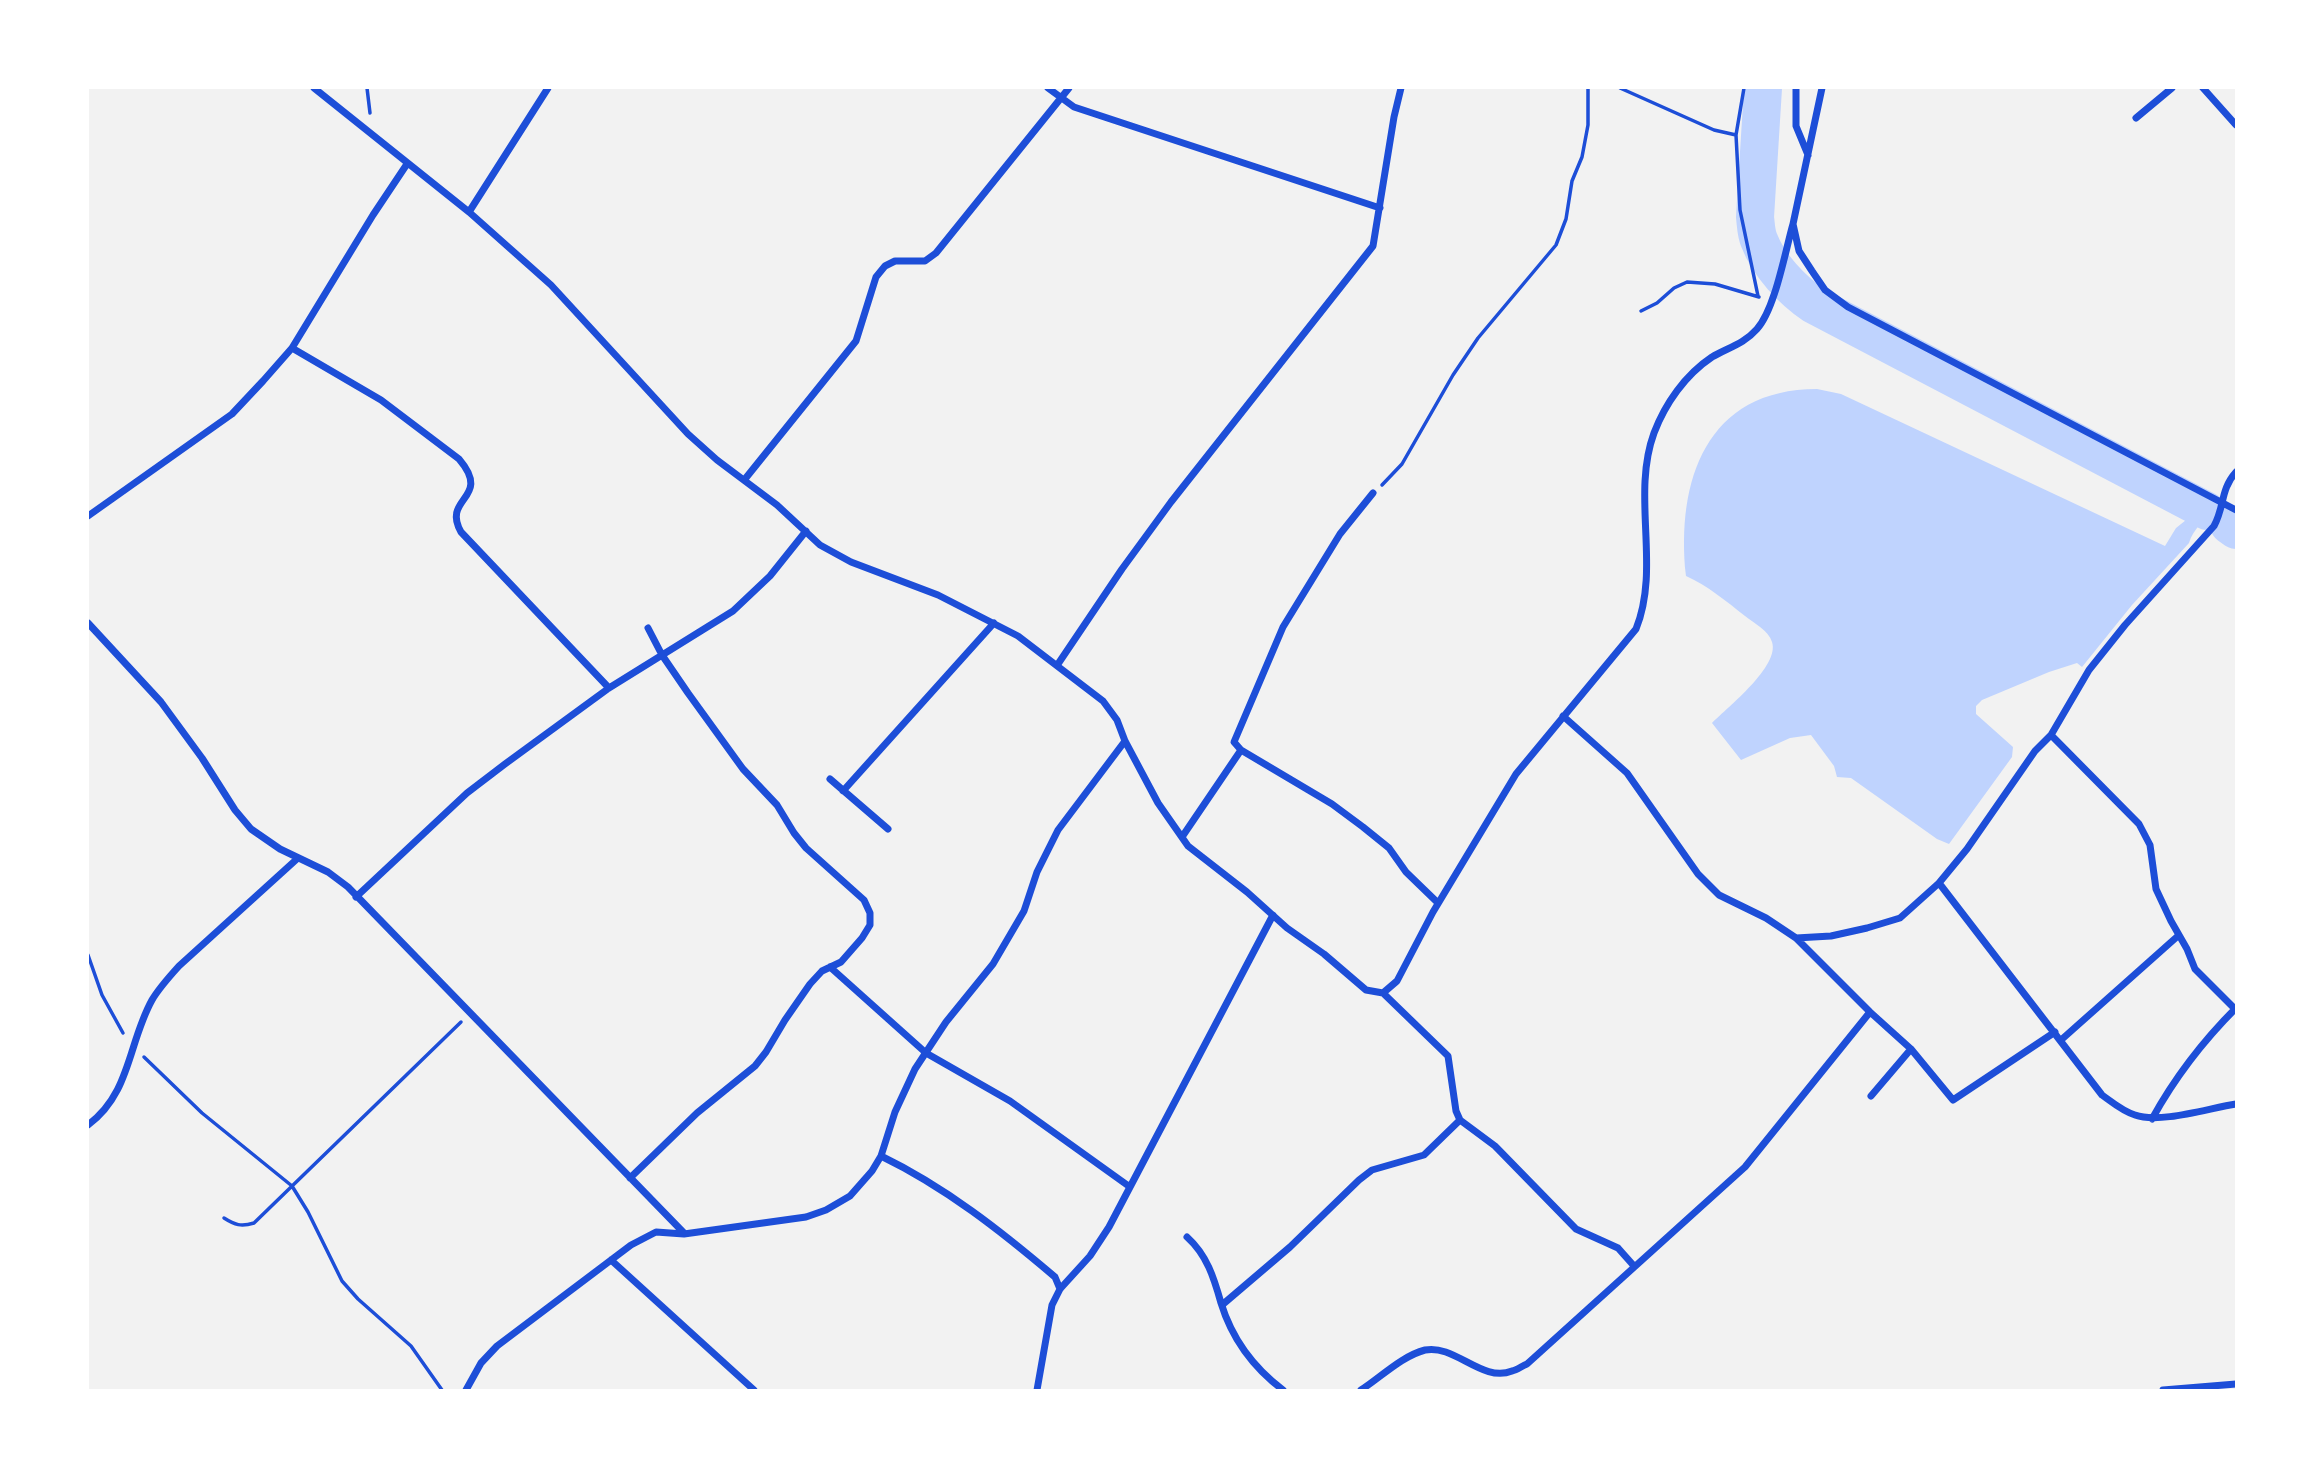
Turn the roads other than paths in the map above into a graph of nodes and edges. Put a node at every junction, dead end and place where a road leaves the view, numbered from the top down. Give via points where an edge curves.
1 (314, 88) edge
2 (548, 88) edge
3 (1048, 88) edge
4 (1069, 88) edge
5 (1401, 88) edge
6 (1796, 88) edge
7 (1822, 88) edge
8 (2172, 88) edge
9 (2203, 88) edge
10 (1061, 97) junction
11 (2136, 118) dead end
12 (2236, 125) edge
13 (1808, 155) junction
14 (407, 164) junction
15 (1380, 208) junction
16 (469, 212) junction
17 (1793, 224) junction
18 (292, 348) junction
19 (2236, 472) edge
20 (745, 479) junction
21 (1373, 494) road end
22 (2222, 501) junction
23 (2236, 510) edge
24 (88, 516) edge
25 (806, 531) junction
26 (88, 622) edge
27 (994, 623) junction
28 (648, 628) dead end
29 (662, 655) junction
30 (1058, 664) junction
31 (609, 688) junction
32 (1563, 716) junction
33 (2051, 735) junction
34 (1125, 741) junction
35 (1241, 750) junction
36 (830, 779) dead end
37 (844, 791) junction
38 (888, 829) dead end
39 (1182, 837) junction
40 (298, 858) junction
41 (1939, 883) junction
42 (356, 897) junction
43 (1438, 903) junction
44 (1273, 915) junction
45 (2179, 935) junction
46 (1796, 938) junction
47 (830, 967) junction
48 (1382, 993) junction
49 (2236, 1008) edge
50 (1870, 1012) junction
51 (2055, 1032) junction
52 (2061, 1040) junction
53 (1911, 1049) junction
54 (926, 1053) junction
55 (1871, 1096) dead end
56 (2236, 1104) edge
57 (2152, 1119) junction
58 (1460, 1120) junction
59 (88, 1125) edge
60 (881, 1156) junction
61 (630, 1178) junction
62 (1130, 1187) junction
63 (684, 1234) junction
64 (1188, 1237) dead end
65 (611, 1260) junction
66 (1634, 1266) junction
67 (1060, 1289) junction
68 (1222, 1305) junction
69 (2236, 1384) edge
70 (2214, 1388) edge
71 (466, 1391) edge
72 (754, 1391) edge
73 (1037, 1391) edge
74 (1283, 1391) edge
75 (1362, 1391) edge
76 (2163, 1391) edge

1 - 14 street
2 - 16 street
3 - 10 street
4 - 10 street
5 - 15 street
6 - 13 street via 1796,126
7 - 13 street
8 - 11 street
9 - 12 street
10 - 15 street via 1074,107
10 - 20 street via 936,253 925,261 895,261 885,266 876,277 856,341
13 - 17 street
14 - 16 street
14 - 18 street
15 - 30 street via 1373,246 1171,502
16 - 20 street via 551,285 688,434
17 - 22 street via 1799,251 1812,271 1825,290 1849,307
17 - 32 street via 1768,314 1742,342 1692,373 1663,414 1648,456 1643,611 1636,629
18 - 24 street via 232,414
18 - 31 street via 381,400 460,459 472,482 458,506 455,523
19 - 22 street
20 - 25 street
21 - 35 street via 1340,534 1283,627 1234,742
22 - 23 street
22 - 33 street via 2214,526 2089,670
25 - 27 street via 820,545 851,562 938,595
25 - 29 street via 770,576 733,611
26 - 40 street via 161,702 251,829
27 - 30 street
27 - 37 street
28 - 29 street
29 - 31 street
29 - 47 street via 806,848 864,900 870,925 841,961
30 - 34 street via 1103,701
31 - 42 street via 467,793
32 - 43 street via 1516,774
32 - 46 street via 1627,773 1698,874 1719,895
33 - 41 street
33 - 45 street via 2139,824 2151,845 2156,889
34 - 39 street
34 - 54 street via 1058,830 1024,911 993,964
35 - 39 street
35 - 43 street via 1363,827 1389,848
36 - 37 street
37 - 38 street
39 - 44 street
40 - 42 street via 328,872
40 - 59 street via 163,984 151,1001 127,1071 111,1101
41 - 46 street via 1900,918 1831,936
41 - 51 street
42 - 61 street
43 - 48 street via 1396,981
44 - 48 street via 1366,990
44 - 62 street
45 - 49 street via 2195,969
45 - 52 street
46 - 50 street
47 - 54 street
47 - 61 street via 810,984 755,1066 697,1113
48 - 58 street via 1448,1056
49 - 57 street via 2166,1092
50 - 53 street
50 - 66 street via 1745,1167
51 - 52 street
51 - 53 street via 1953,1100
52 - 57 street via 2102,1095 2128,1112
53 - 55 street
54 - 60 street via 895,1112
54 - 62 street via 1010,1101
56 - 57 street
58 - 66 street via 1495,1146 1576,1228 1618,1248
58 - 68 street via 1424,1155 1372,1170 1359,1180
60 - 63 street via 850,1196 826,1210 806,1217
60 - 67 street via 975,1212 1055,1277
61 - 63 street
62 - 67 street via 1096,1246
63 - 65 street via 656,1232
64 - 68 street via 1201,1250
65 - 71 street via 497,1346 481,1363
65 - 72 street
66 - 75 street via 1536,1356 1510,1373 1428,1349 1410,1355
67 - 73 street via 1052,1305
68 - 74 street via 1244,1351 1260,1373
69 - 70 street
70 - 76 street

